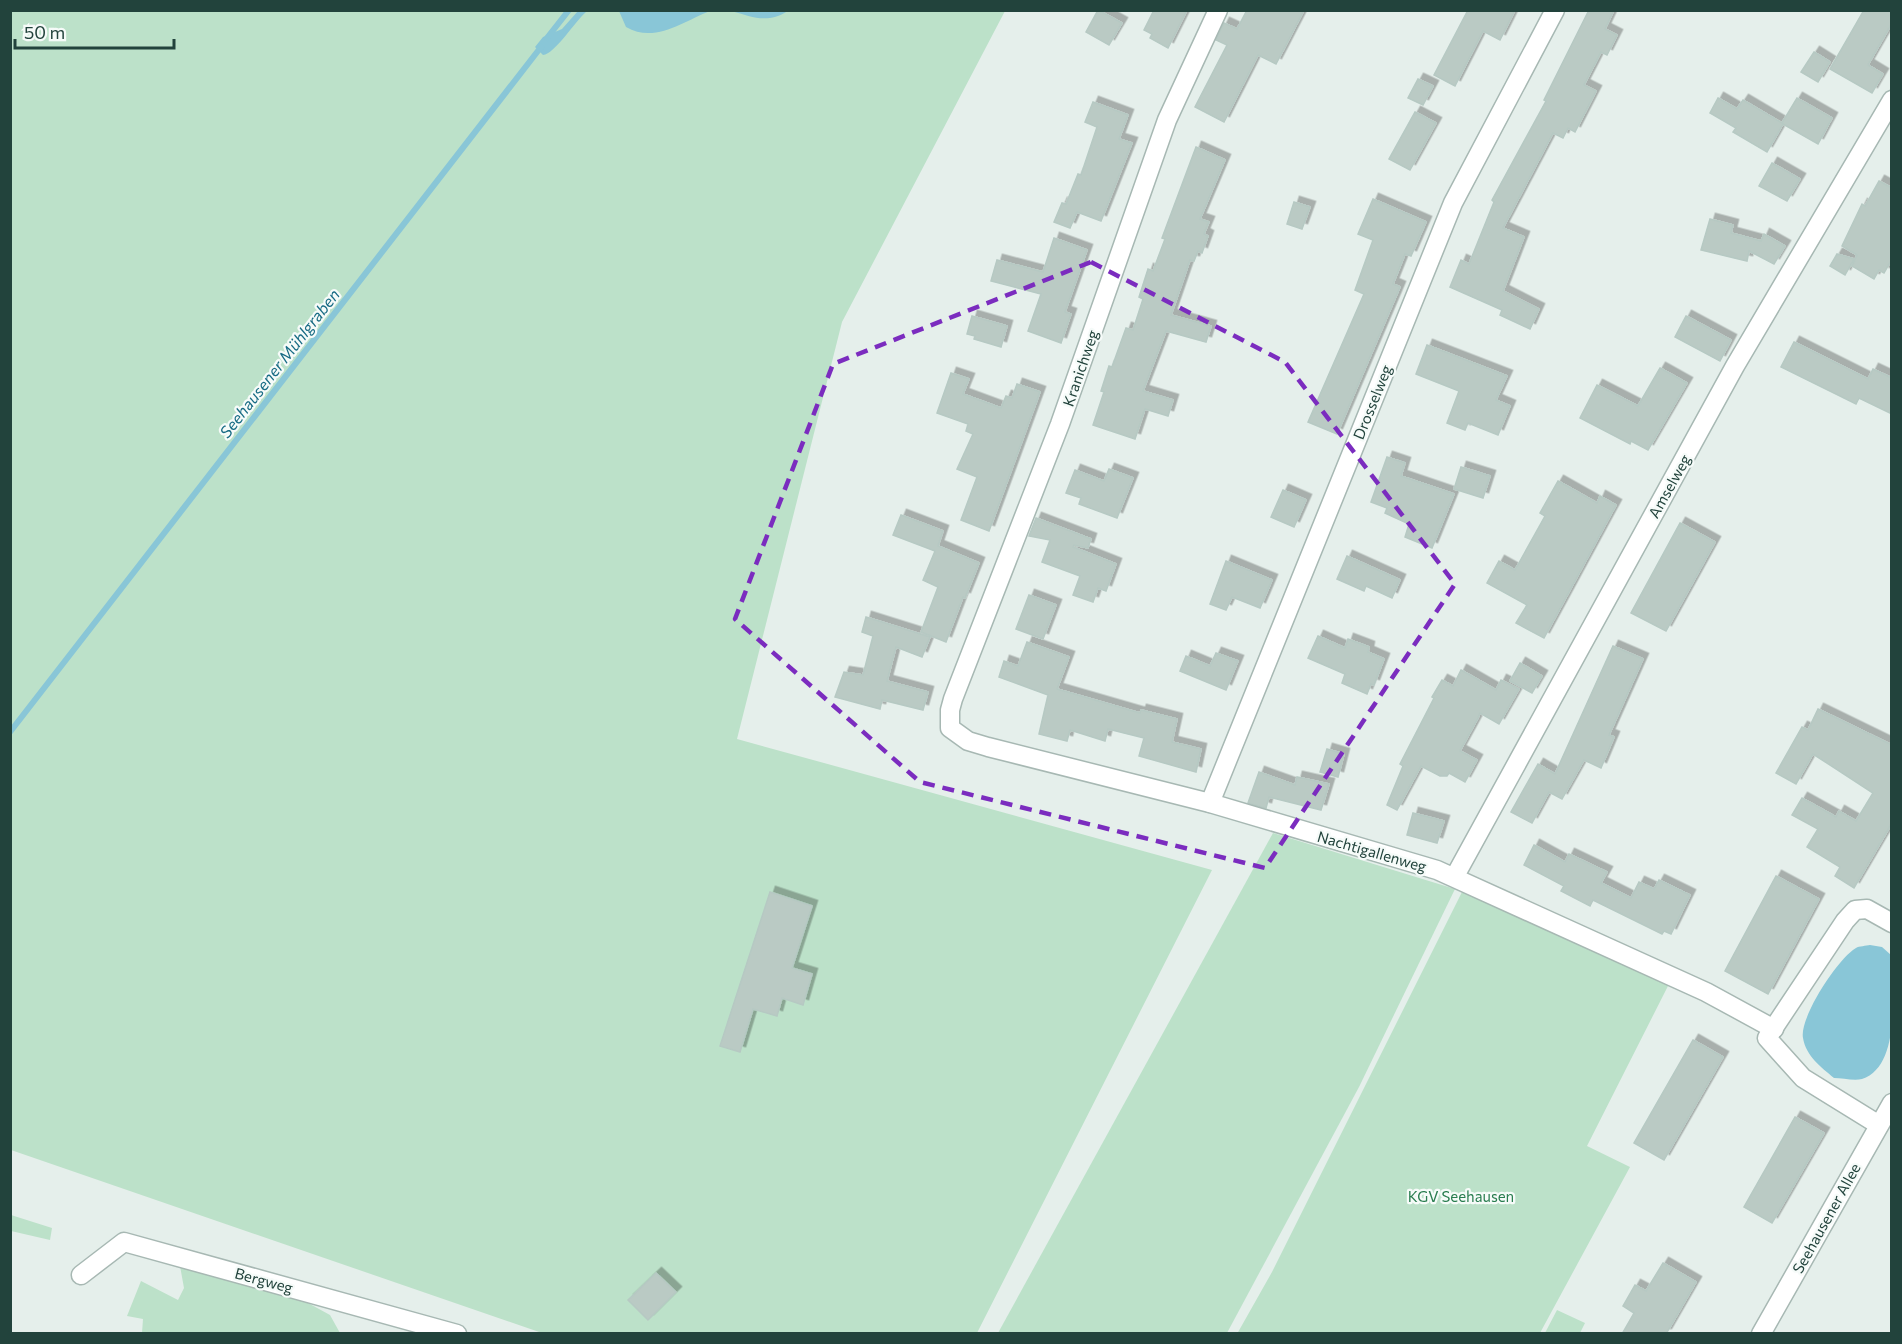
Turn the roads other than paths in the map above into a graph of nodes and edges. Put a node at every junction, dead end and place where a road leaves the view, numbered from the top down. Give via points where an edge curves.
1 (1218, 10) edge
2 (1555, 10) edge
3 (1892, 100) edge
4 (950, 728) joint
5 (1210, 804) junction
6 (1455, 876) junction
7 (1892, 923) edge
8 (1774, 1029) junction
9 (1892, 1103) edge
10 (1879, 1125) junction
11 (81, 1275) dead end
12 (457, 1334) edge
13 (1761, 1334) edge

1 - 4 street, Kranichweg via 1167,120 1060,424 953,699
2 - 5 street, Drosselweg via 1453,203
3 - 6 street, Amselweg via 1735,366
4 - 5 street, Nachtigallenweg via 978,744
5 - 6 street, Nachtigallenweg
6 - 8 street, Nachtigallenweg via 1706,992
7 - 8 street via 1867,909 1855,910
8 - 10 street via 1767,1038 1803,1078
9 - 10 street, Seehausener Allee
10 - 13 street, Seehausener Allee
11 - 12 street, Bergweg via 124,1242

